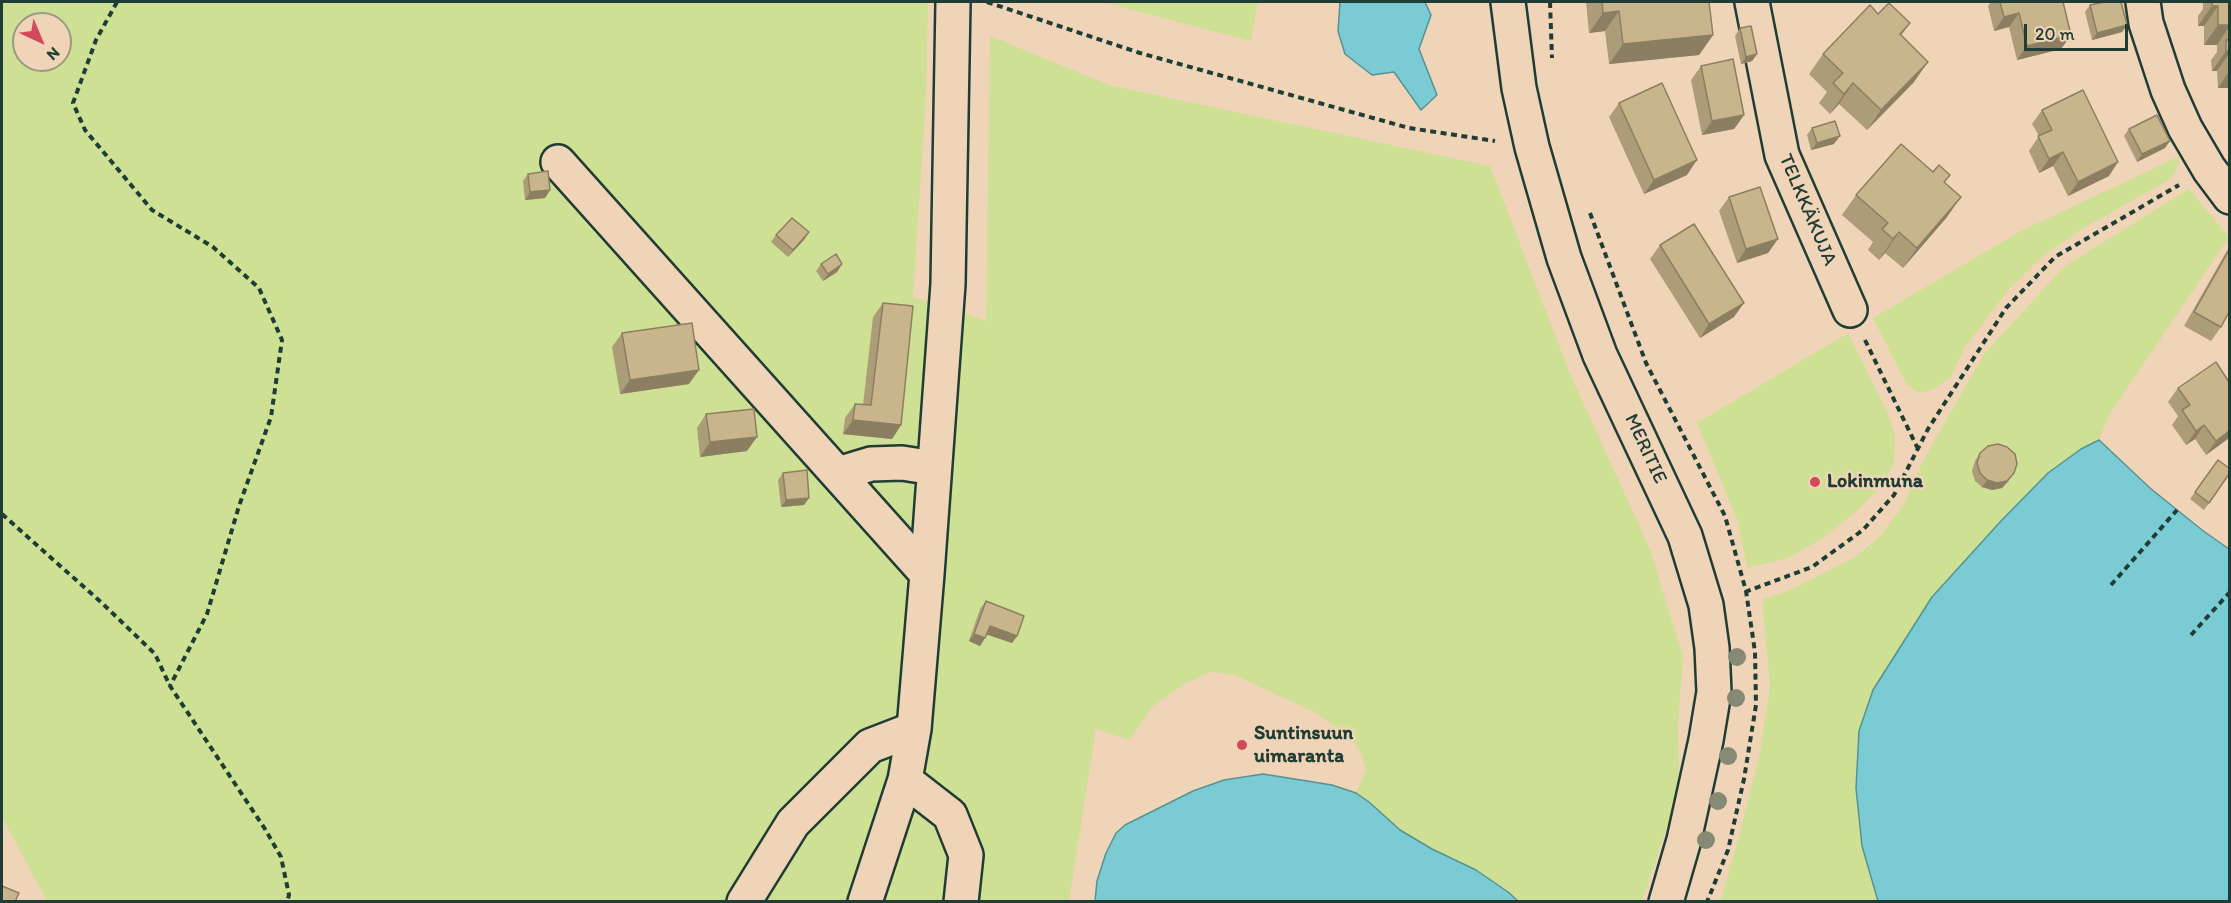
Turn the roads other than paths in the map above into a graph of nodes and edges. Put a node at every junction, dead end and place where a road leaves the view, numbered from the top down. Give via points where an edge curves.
1 (953, 2) edge
2 (1508, 2) edge
3 (1752, 2) edge
4 (2143, 2) edge
5 (558, 162) dead end
6 (2229, 197) edge
7 (1850, 310) road end
8 (934, 468) junction
9 (838, 474) junction
10 (927, 574) junction
11 (914, 729) junction
12 (905, 780) junction
13 (744, 902) edge
14 (865, 902) edge
15 (961, 902) edge
16 (1666, 902) edge

1 - 8 street via 948,284
2 - 16 street, MERITIE via 1519,88 1564,258 1600,355 1684,536 1706,604 1714,692 1684,840
3 - 7 street, TELKKÄKUJA via 1782,155
4 - 6 street via 2168,90 2185,128
5 - 9 street
8 - 9 street via 870,464
8 - 10 street
9 - 10 street
10 - 11 street
11 - 12 street
11 - 13 street via 870,746 793,823
12 - 14 street
12 - 15 street via 950,815 966,855

